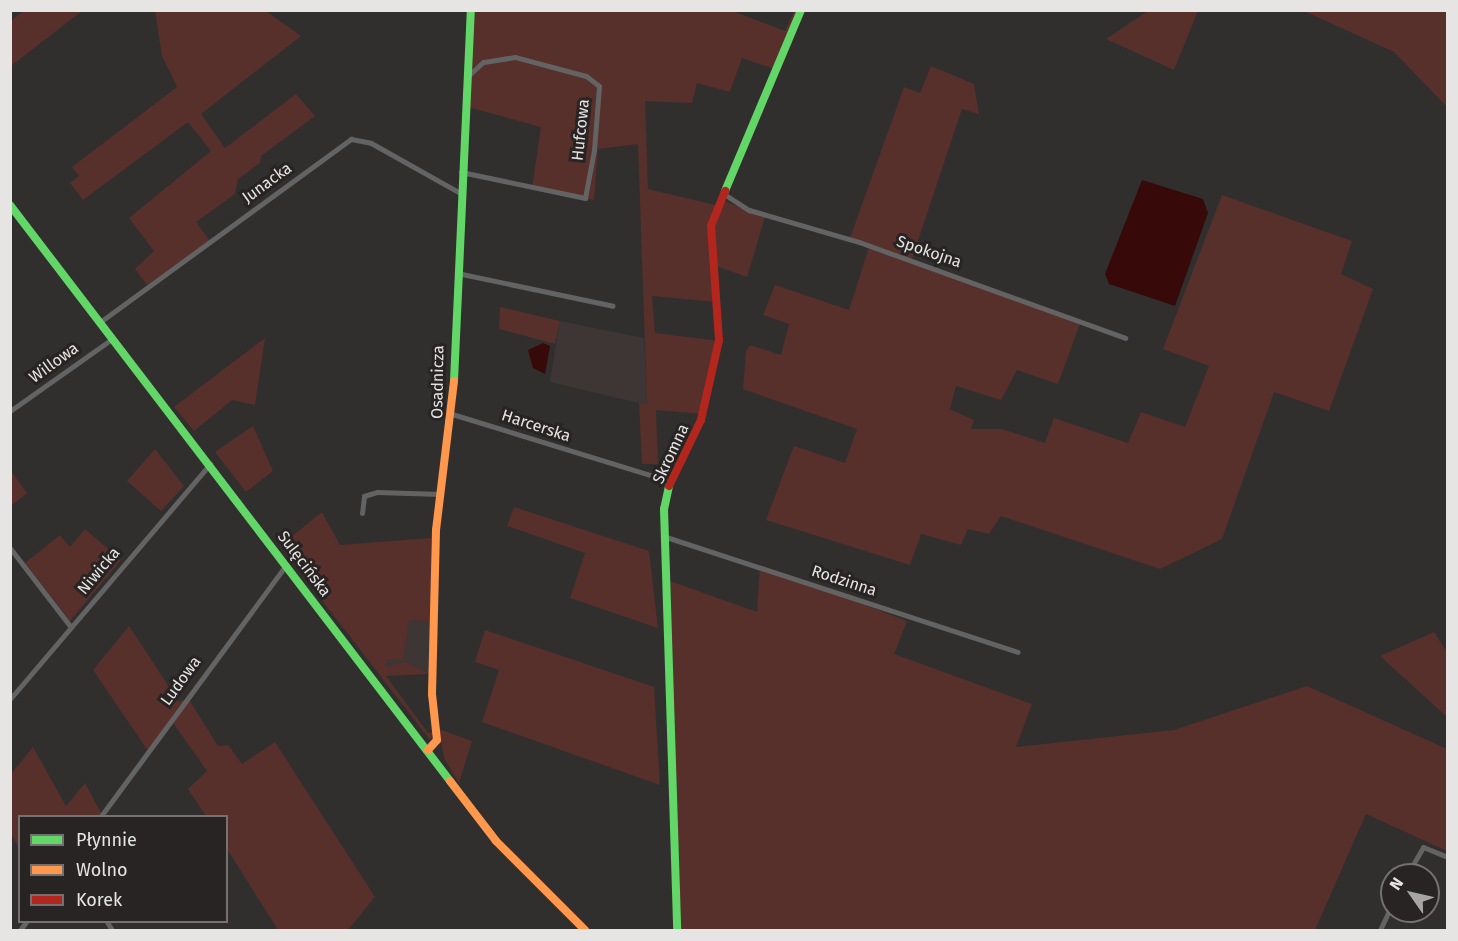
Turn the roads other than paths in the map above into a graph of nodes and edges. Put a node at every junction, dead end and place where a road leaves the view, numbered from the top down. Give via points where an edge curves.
1 (471, 10) edge
2 (801, 10) edge
3 (467, 79) junction
4 (461, 172) junction
5 (460, 193) junction
6 (724, 194) junction
7 (10, 205) edge
8 (456, 272) junction
9 (614, 306) dead end
10 (100, 322) junction
11 (113, 338) junction
12 (1125, 338) dead end
13 (10, 411) edge
14 (452, 414) junction
15 (211, 463) junction
16 (670, 481) junction
17 (441, 494) junction
18 (362, 513) dead end
19 (663, 536) junction
20 (10, 548) edge
21 (287, 564) junction
22 (70, 626) junction
23 (1017, 651) dead end
24 (10, 699) edge
25 (428, 750) junction
26 (102, 815) edge
27 (1448, 857) edge
28 (1414, 863) edge
29 (585, 930) edge
30 (677, 930) edge

1 - 3 street, Osadnicza
2 - 6 street, Skromna
3 - 4 street, Osadnicza
3 - 4 street, Hufcowa via 483,63 515,57 586,76 599,86 585,198
4 - 5 street, Osadnicza
5 - 8 street, Osadnicza
5 - 10 street, Junacka via 371,143 351,139
6 - 12 street, Spokojna via 749,210 859,242
6 - 16 street, Skromna via 711,226 719,340 701,420
7 - 10 street, Sulęcińska
8 - 9 street
8 - 14 street, Osadnicza
10 - 11 street, Sulęcińska
11 - 13 street, Willowa
11 - 15 street, Sulęcińska
14 - 16 street, Harcerska
14 - 17 street, Osadnicza
15 - 21 street, Sulęcińska
15 - 22 street, Niwicka
16 - 19 street, Skromna
17 - 18 street via 377,492 364,496
17 - 25 street, Osadnicza via 432,652 437,740
19 - 23 street, Rodzinna
19 - 30 street, Skromna
20 - 22 street
21 - 25 street, Sulęcińska
21 - 26 street, Ludowa
22 - 24 street, Niwicka
25 - 29 street, Sulęcińska via 496,841
27 - 28 street via 1423,847

